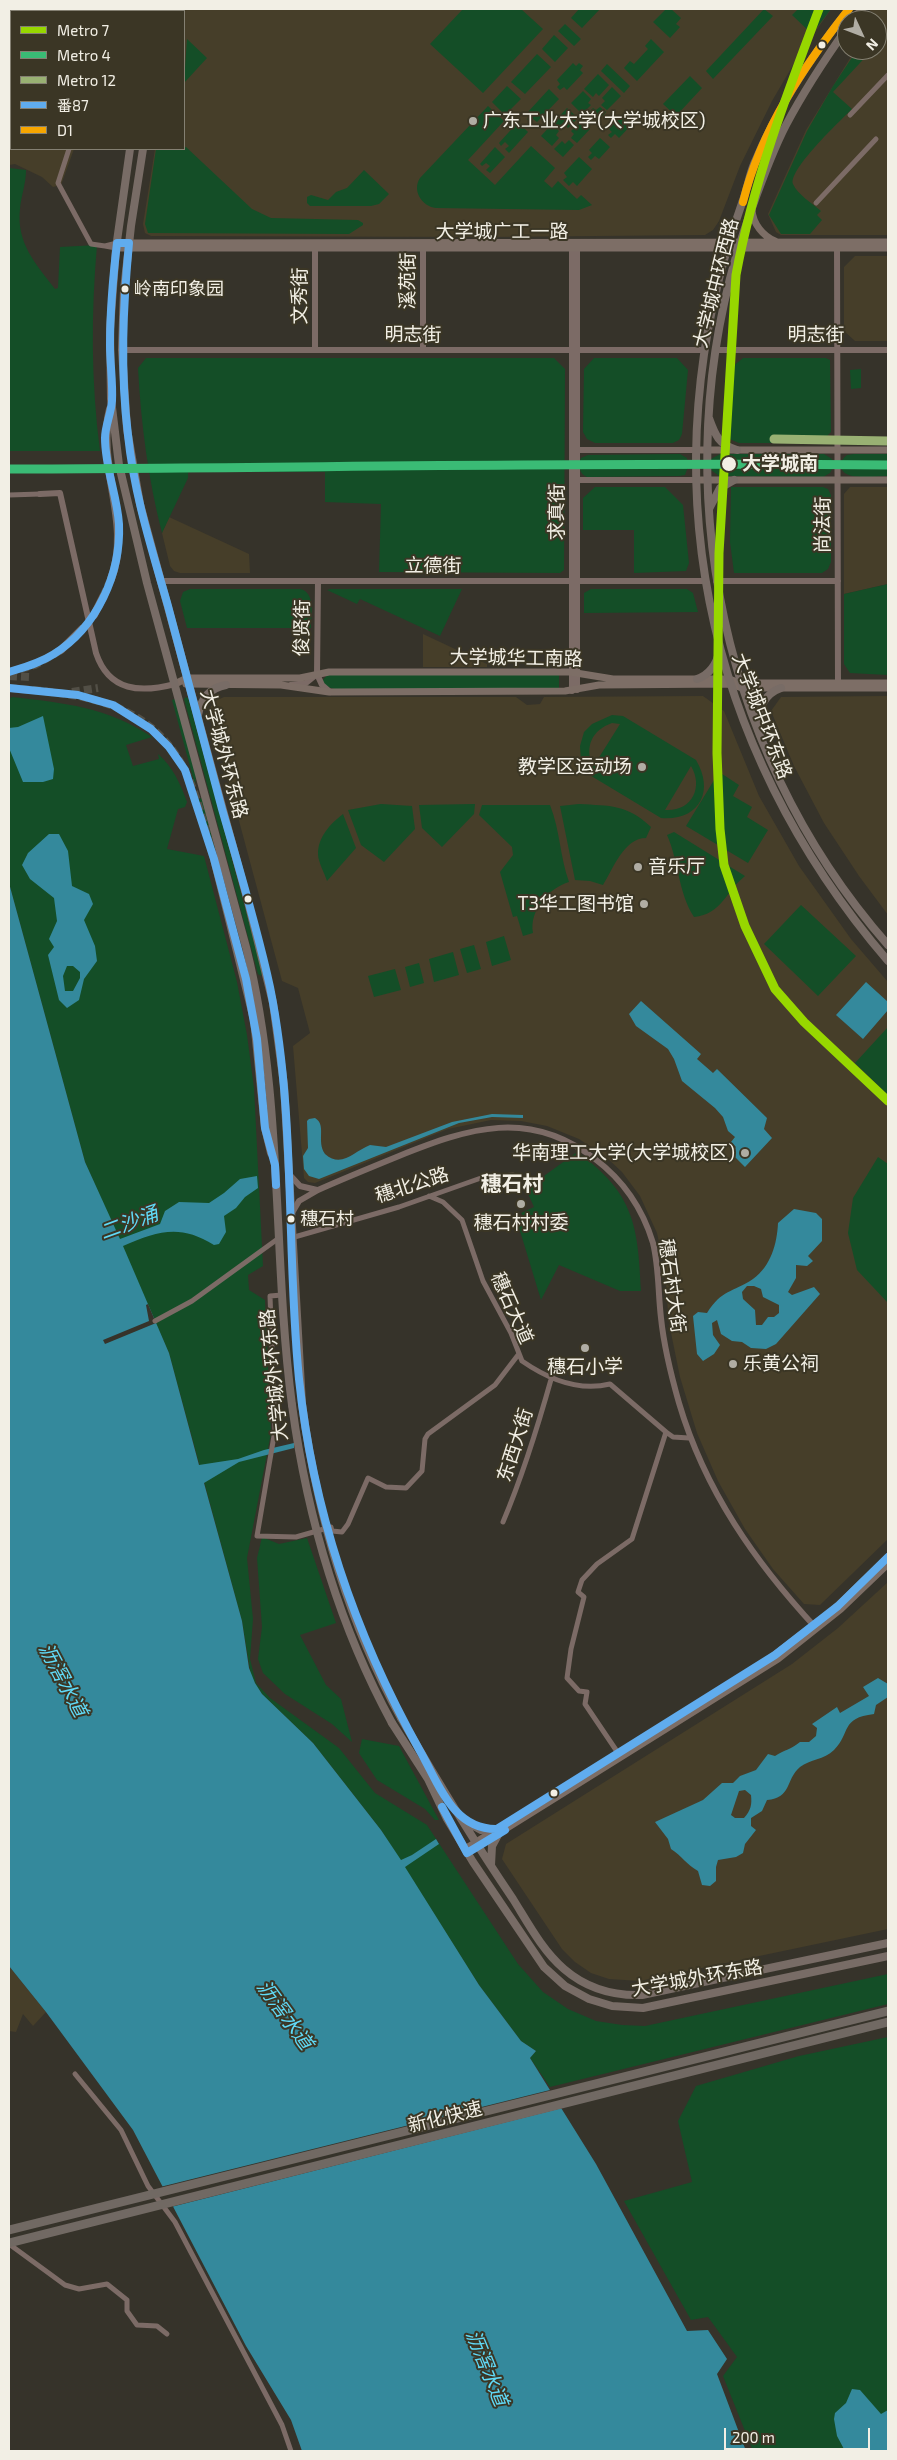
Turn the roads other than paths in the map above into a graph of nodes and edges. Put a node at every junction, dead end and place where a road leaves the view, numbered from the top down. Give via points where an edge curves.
1 (849, 9) edge
2 (837, 44) edge
3 (888, 75) edge
4 (850, 115) dead end
5 (876, 139) dead end
6 (69, 150) edge
7 (130, 150) edge
8 (143, 150) edge
9 (816, 203) dead end
10 (752, 205) junction
11 (778, 242) junction
12 (888, 242) edge
13 (116, 245) junction
14 (129, 245) junction
15 (314, 245) junction
16 (423, 245) junction
17 (574, 245) junction
18 (728, 245) junction
19 (739, 245) junction
20 (837, 245) junction
21 (888, 248) edge
22 (113, 278) junction
23 (126, 279) junction
24 (122, 350) junction
25 (315, 350) junction
26 (423, 350) junction
27 (574, 350) junction
28 (704, 350) junction
29 (715, 350) junction
30 (837, 350) junction
31 (888, 350) edge
32 (112, 402) junction
33 (707, 414) junction
34 (574, 450) junction
35 (696, 450) junction
36 (706, 450) junction
37 (737, 450) junction
38 (838, 450) junction
39 (888, 450) edge
40 (574, 480) junction
41 (696, 480) junction
42 (706, 480) junction
43 (734, 480) junction
44 (838, 480) junction
45 (888, 480) edge
46 (40, 494) joint
47 (9, 495) edge
48 (708, 513) junction
49 (111, 579) tunnel mouth
50 (160, 581) junction
51 (318, 581) junction
52 (574, 581) junction
53 (706, 581) junction
54 (716, 581) junction
55 (838, 581) junction
56 (103, 597) tunnel mouth
57 (94, 615) dead end
58 (82, 629) dead end
59 (719, 647) junction
60 (60, 650) tunnel mouth
61 (574, 673) junction
62 (317, 674) junction
63 (697, 679) junction
64 (188, 681) junction
65 (729, 682) junction
66 (888, 683) edge
67 (175, 684) junction
68 (226, 685) junction
69 (281, 685) junction
70 (838, 685) junction
71 (741, 686) junction
72 (781, 688) junction
73 (888, 688) edge
74 (574, 691) junction
75 (330, 692) junction
76 (198, 720) junction
77 (757, 728) junction
78 (214, 859) tunnel mouth
79 (888, 945) edge
80 (885, 951) edge
81 (888, 960) edge
82 (267, 976) junction
83 (255, 980) junction
84 (282, 1073) junction
85 (270, 1074) junction
86 (275, 1165) junction
87 (288, 1172) junction
88 (513, 1175) dead end
89 (318, 1190) junction
90 (429, 1196) junction
91 (290, 1217) junction
92 (278, 1238) junction
93 (292, 1238) junction
94 (282, 1295) junction
95 (155, 1321) dead end
96 (518, 1355) junction
97 (552, 1376) junction
98 (666, 1432) junction
99 (689, 1438) dead end
100 (503, 1522) dead end
101 (888, 1557) edge
102 (888, 1564) edge
103 (816, 1627) junction
104 (616, 1750) dead end
105 (460, 1817) junction
106 (498, 1831) junction
107 (477, 1844) junction
108 (466, 1851) junction
109 (492, 1867) junction
110 (499, 1878) junction
111 (488, 1886) junction
112 (888, 1943) edge
113 (888, 1956) edge
114 (888, 2010) edge
115 (888, 2022) edge
116 (75, 2074) dead end
117 (9, 2230) edge
118 (9, 2243) edge
119 (167, 2334) dead end
120 (291, 2451) edge

1 - 18 main road, 大学城中环西路 via 809,64 769,133 754,166
2 - 10 main road, 大学城中环西路 via 786,126
3 - 4 street
5 - 9 street
6 - 13 street via 58,183 92,244
7 - 13 main road
8 - 14 main road, 大学城外环东路
10 - 11 main road via 752,216 759,229
10 - 19 main road, 大学城中环西路
11 - 19 main road, 大学城广工一路
11 - 20 main road, 大学城广工一路
12 - 20 main road, 大学城广工一路
13 - 14 main road, 大学城广工一路
13 - 22 main road
14 - 15 main road, 大学城广工一路
14 - 23 main road, 大学城外环东路
15 - 16 main road, 大学城广工一路
15 - 25 street, 文秀街
16 - 17 main road, 大学城广工一路
16 - 26 street, 溪苑街
17 - 18 main road, 大学城广工一路
17 - 27 street, 求真街
18 - 19 main road, 大学城广工一路
18 - 28 main road, 大学城中环西路
19 - 20 main road, 大学城广工一路
19 - 29 main road, 大学城中环西路
20 - 21 main road, 大学城广工一路
20 - 30 street, 尚法街
22 - 23 main road via 121,273
22 - 32 main road
23 - 24 main road, 大学城外环东路
24 - 25 street, 明志街
24 - 50 main road, 大学城外环东路 via 131,463
25 - 26 street, 明志街
26 - 27 street, 明志街
27 - 28 street, 明志街
27 - 34 street, 求真街
28 - 35 main road, 大学城中环西路
29 - 30 street, 明志街
29 - 33 main road, 大学城中环西路
30 - 31 street, 明志街
30 - 38 street, 尚法街
32 - 49 main road via 105,439 119,535
32 - 67 main road, 大学城外环东路 via 121,477
33 - 36 main road, 大学城中环西路
33 - 37 main road via 719,441
34 - 35 street
34 - 40 street, 求真街
35 - 36 main road
35 - 41 main road, 大学城中环东路
36 - 37 main road
36 - 42 main road, 大学城中环西路
37 - 38 main road
38 - 39 main road
38 - 44 street, 尚法街
40 - 41 street
40 - 52 street, 求真街
41 - 42 main road
41 - 53 main road, 大学城中环东路
42 - 43 main road
42 - 48 main road, 大学城中环东路
43 - 44 main road
43 - 48 main road via 723,485
44 - 45 main road
44 - 55 street, 尚法街
46 - 47 street, 大学城华工南路
46 - 67 street, 大学城华工南路 via 60,493 96,653 103,668 117,682 133,688 155,689
48 - 54 main road, 大学城中环东路
50 - 51 street, 立德街
50 - 64 main road, 大学城外环东路
51 - 52 street, 立德街
51 - 62 street, 俊贤街
52 - 53 street, 立德街
52 - 61 street, 求真街
53 - 59 main road, 大学城中环东路
54 - 55 street
54 - 71 main road, 大学城中环东路
55 - 70 street, 尚法街
56 - 57 main road
58 - 60 main road
59 - 63 main road via 714,665
59 - 65 main road, 大学城中环东路
61 - 62 main road, 大学城华工南路
61 - 63 main road, 大学城华工南路 via 613,679
61 - 74 street, 求真街
62 - 64 main road, 大学城华工南路 via 300,678
62 - 69 street, 俊贤街 via 306,683
62 - 75 street, 俊贤街
63 - 65 main road, 大学城华工南路
64 - 67 main road, 大学城华工南路
64 - 68 main road, 大学城华工南路
64 - 76 main road, 大学城外环东路
65 - 71 main road, 大学城华工南路
65 - 74 main road, 大学城华工南路 via 599,685
65 - 80 main road, 大学城中环东路 via 762,768 794,831 836,896
66 - 70 main road, 大学城华工南路
67 - 83 main road, 大学城外环东路
68 - 69 main road, 大学城华工南路
68 - 76 main road via 215,687 205,696
69 - 75 main road, 大学城华工南路
70 - 71 main road, 大学城华工南路
70 - 72 main road, 大学城华工南路
70 - 73 main road, 大学城华工南路
71 - 72 main road, 大学城华工南路
71 - 77 main road, 大学城中环东路
72 - 77 main road via 762,703
74 - 75 main road, 大学城华工南路
76 - 82 main road, 大学城外环东路
77 - 79 main road, 大学城中环东路 via 780,781 811,839 844,889
78 - 86 main road via 254,1020 265,1128
80 - 81 main road, 大学城中环东路
82 - 83 main road
82 - 84 main road, 大学城外环东路
83 - 85 main road, 大学城外环东路
84 - 85 main road via 275,1067
84 - 87 main road, 大学城外环东路
85 - 86 main road, 大学城外环东路
86 - 92 main road, 大学城外环东路
87 - 89 street via 300,1186
87 - 91 main road, 大学城外环东路
88 - 90 street, 穗北公路 via 481,1178
89 - 91 street, 穗石村大街 via 299,1201
89 - 103 street, 穗石村大街 via 450,1136 489,1128 516,1128 548,1134 575,1146 602,1164 630,1195 651,1238 673,1380 687,1428 706,1474 751,1550 783,1592
90 - 93 street, 穗北公路
90 - 96 street, 穗石大道 via 444,1202 462,1220 486,1288 511,1334
91 - 93 main road, 大学城外环东路
92 - 94 main road, 大学城外环东路
92 - 95 street via 192,1301
93 - 105 main road, 大学城外环东路, bridge via 302,1404 318,1496 342,1582 366,1648 401,1718
94 - 96 street, 穗石大道 via 270,1296 275,1424 257,1536 289,1538 331,1527 332,1531 344,1530 368,1478 390,1488 406,1488 423,1469 425,1439 495,1385
94 - 108 main road, 大学城外环东路, bridge via 292,1405 305,1483 328,1573 354,1643 392,1723 425,1774
96 - 97 street via 524,1362
97 - 98 street via 580,1387 610,1384
97 - 100 street, 东西大街 via 531,1448
98 - 99 street via 673,1437
98 - 104 street via 632,1539 596,1564 582,1580 578,1592 584,1597 567,1678 579,1690 587,1692 585,1704
101 - 103 main road
102 - 103 main road
103 - 106 main road
105 - 106 main road via 482,1830
105 - 107 main road, 大学城外环东路
106 - 107 main road
106 - 109 main road via 492,1846
107 - 108 main road
107 - 109 main road, 大学城外环东路
108 - 111 main road, 大学城外环东路
109 - 110 main road, 大学城外环东路
110 - 111 main road via 489,1877
110 - 112 main road, 大学城外环东路 via 553,1959 583,1982 614,1993 650,1994
111 - 113 main road, 大学城外环东路 via 532,1953 555,1979 576,1994 612,2006 652,2006
114 - 117 highway, 新化快速, bridge
115 - 118 highway, 新化快速, bridge
116 - 120 street via 121,2130 148,2186 175,2222 282,2426
118 - 119 street via 65,2285 79,2289 107,2284 127,2300 127,2311 137,2325 157,2326

